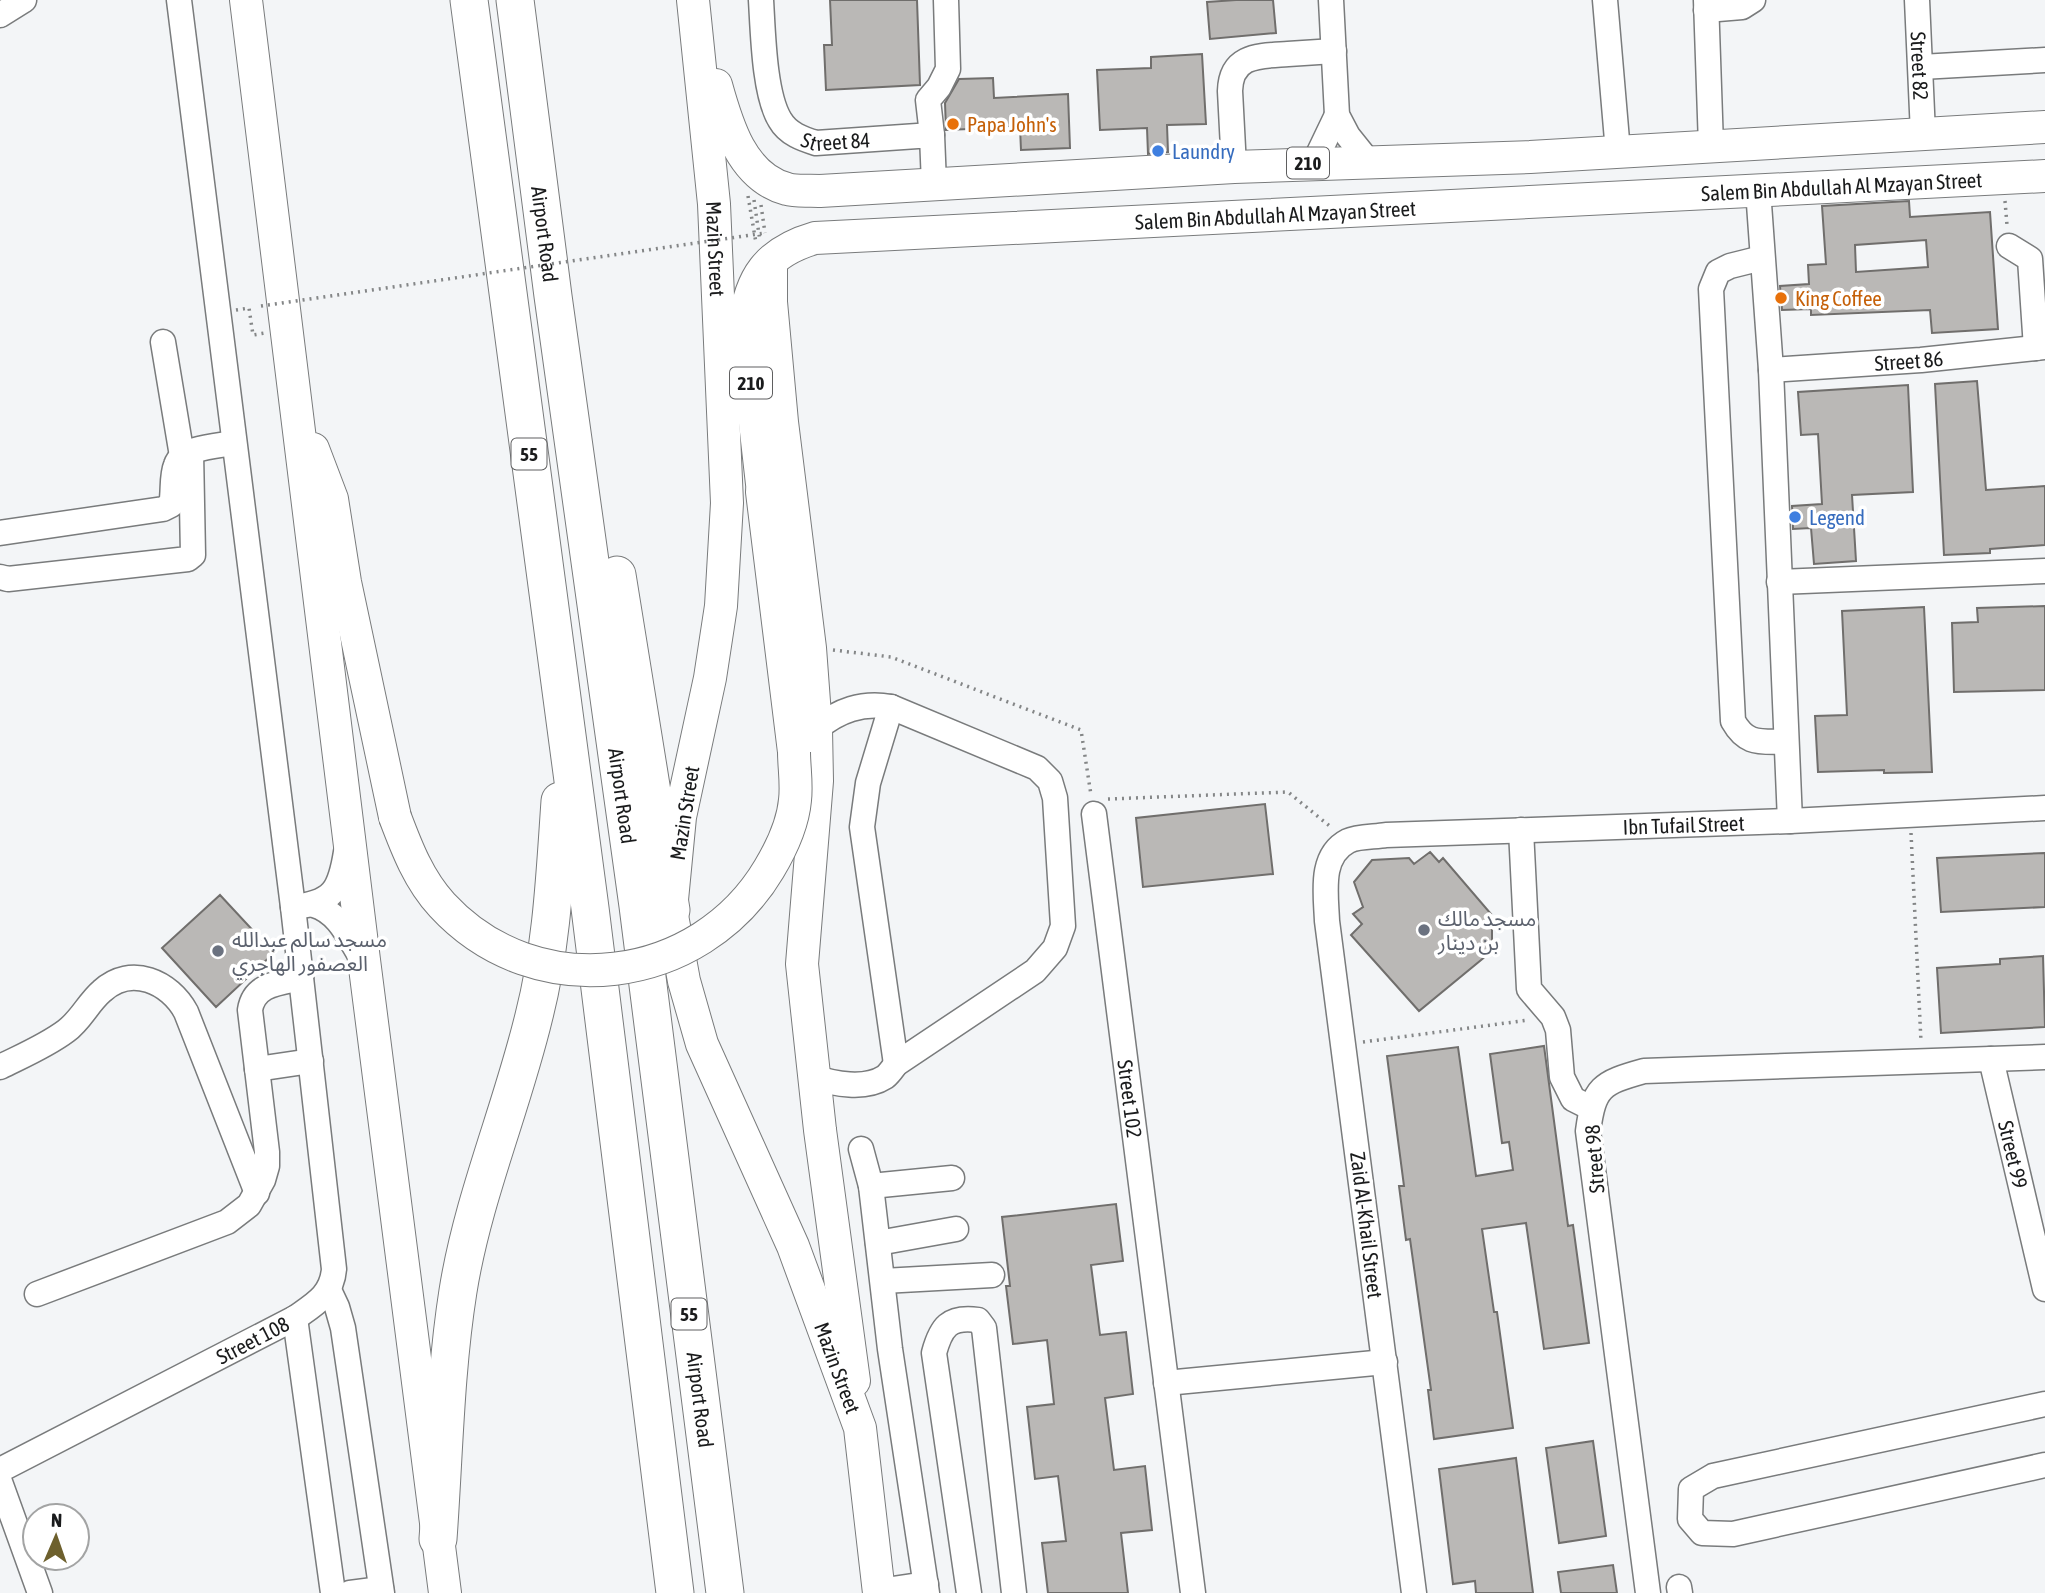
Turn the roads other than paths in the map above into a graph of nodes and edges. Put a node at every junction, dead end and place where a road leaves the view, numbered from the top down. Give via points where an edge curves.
1 (24, 0) edge
2 (179, 0) edge
3 (246, 0) edge
4 (254, 0) edge
5 (469, 0) edge
6 (515, 0) edge
7 (761, 0) edge
8 (946, 0) edge
9 (1331, 0) edge
10 (1605, 0) edge
11 (1754, 0) edge
12 (1917, 0) edge
13 (693, 2) edge
14 (1706, 5) edge
15 (0, 15) edge
16 (1334, 51) junction
17 (2045, 60) edge
18 (1920, 67) junction
19 (259, 92) junction
20 (1337, 115) junction
21 (2045, 127) edge
22 (1923, 134) junction
23 (932, 135) junction
24 (1711, 146) junction
25 (1618, 152) junction
26 (1530, 157) junction
27 (1368, 161) junction
28 (1314, 163) junction
29 (1234, 167) junction
30 (2045, 176) edge
31 (925, 184) junction
32 (1758, 190) junction
33 (714, 204) junction
34 (1524, 204) junction
35 (918, 232) junction
36 (2008, 246) road end
37 (768, 248) junction
38 (1762, 258) junction
39 (553, 296) junction
40 (163, 342) dead end
41 (2040, 348) edge
42 (1771, 370) junction
43 (295, 402) junction
44 (233, 443) junction
45 (187, 454) junction
46 (765, 510) junction
47 (0, 533) edge
48 (2045, 571) edge
49 (0, 576) edge
50 (1779, 582) junction
51 (891, 707) junction
52 (565, 720) junction
53 (816, 729) junction
54 (1786, 742) junction
55 (1093, 807) road end
56 (2045, 808) edge
57 (1790, 821) junction
58 (1521, 830) junction
59 (349, 839) junction
60 (1339, 849) joint
61 (303, 906) junction
62 (671, 909) junction
63 (364, 960) junction
64 (301, 978) junction
65 (2045, 1057) edge
66 (1991, 1059) junction
67 (311, 1061) junction
68 (896, 1064) junction
69 (0, 1067) edge
70 (257, 1069) junction
71 (813, 1077) junction
72 (1591, 1108) junction
73 (861, 1149) dead end
74 (952, 1178) dead end
75 (871, 1186) junction
76 (257, 1193) junction
77 (956, 1229) dead end
78 (878, 1243) junction
79 (992, 1275) dead end
80 (883, 1281) junction
81 (2045, 1289) edge
82 (329, 1290) junction
83 (37, 1294) dead end
84 (295, 1318) junction
85 (1385, 1362) junction
86 (1166, 1383) junction
87 (2045, 1404) edge
88 (860, 1427) junction
89 (2045, 1465) edge
90 (0, 1470) edge
91 (0, 1482) edge
92 (438, 1539) junction
93 (927, 1588) edge
94 (381, 1591) edge
95 (879, 1592) edge
96 (40, 1593) edge
97 (332, 1593) edge
98 (350, 1593) edge
99 (445, 1593) edge
100 (676, 1593) edge
101 (725, 1593) edge
102 (969, 1593) edge
103 (1014, 1593) edge
104 (1194, 1593) edge
105 (1414, 1593) edge
106 (1648, 1593) edge

1 - 15 street
2 - 44 street
3 - 19 main road
4 - 19 main road
5 - 52 highway, 55
6 - 39 highway, Airport Road / 55
7 - 23 street, Street 84 via 770,93 780,121 799,138 816,143
8 - 23 street via 948,69 928,100
9 - 16 street
10 - 25 street
11 - 14 street via 1742,8
12 - 18 street, Street 82
13 - 31 main road, 210 via 727,126 760,176 787,189 820,191
13 - 33 main road, Mazin Street
14 - 24 street
16 - 20 street
16 - 29 street via 1259,56 1237,68 1230,91
17 - 18 street
18 - 22 street, Street 82
19 - 43 main road
20 - 27 street
20 - 28 street
21 - 22 main road, 210
22 - 24 main road, 210
23 - 31 street
24 - 25 main road, 210
25 - 26 main road, 210
26 - 27 main road, 210
26 - 34 main road via 1513,179 1515,193
27 - 28 main road, 210
28 - 29 main road, 210
29 - 31 main road, 210
30 - 32 main road, Salem Bin Abdullah Al Mzayan Street / 210
31 - 35 main road via 905,190 897,210 907,228
32 - 34 main road, Salem Bin Abdullah Al Mzayan Street / 210
32 - 38 street
33 - 46 main road
33 - 62 main road, Mazin Street via 727,503 721,606 680,817
34 - 35 main road, Salem Bin Abdullah Al Mzayan Street / 210
35 - 37 main road, Salem Bin Abdullah Al Mzayan Street / 210 via 815,238
36 - 41 street via 2030,259
37 - 46 main road, Salem Bin Abdullah Al Mzayan Street / 210 via 752,286 744,327
37 - 53 main road
38 - 42 street
38 - 54 street via 1718,272 1711,289 1733,721 1740,734 1751,740
39 - 62 highway via 574,332 581,355
39 - 101 highway, Airport Road / 55 via 638,906
40 - 45 street
41 - 42 street, Street 86
42 - 50 street
43 - 46 main road, bridge via 332,499 395,817 413,864 443,905 481,938 527,960 577,970 627,968 676,954 719,928 755,892 781,849 795,800 794,752
43 - 59 main road
44 - 45 street
44 - 61 street
45 - 47 street via 176,465 171,505 163,509
45 - 49 street via 193,555 188,559 8,579
48 - 50 street
50 - 54 street
51 - 53 street via 854,707
51 - 68 street via 867,790 862,827
51 - 68 street via 1044,774 1055,798 1063,926 1055,948 1035,971
52 - 92 highway via 554,905 534,1016 458,1291
52 - 100 highway, 55
53 - 71 main road via 817,780 802,964
54 - 57 street
55 - 86 street, Street 102
56 - 57 street, Ibn Tufail Street
57 - 58 street, Ibn Tufail Street
58 - 60 street, Ibn Tufail Street via 1386,835
58 - 72 street via 1529,989 1553,1017 1562,1077 1573,1099
59 - 61 street via 337,886 323,902
59 - 63 main road
60 - 85 street, Zaid Al-Khail Street via 1325,884 1327,921
61 - 63 street via 324,908 333,915
61 - 64 street
62 - 88 main road, Mazin Street via 702,1044 793,1246
63 - 92 main road
64 - 67 street
64 - 70 street via 265,987 254,996 250,1010
65 - 66 street, Street 98
66 - 72 street, Street 98 via 1644,1071 1619,1078 1597,1093
66 - 81 street, Street 99
67 - 70 street
67 - 82 street via 334,1269
68 - 71 street via 885,1077 861,1084 836,1084
69 - 76 street via 64,1032 115,982 129,978 157,982 186,1012
70 - 76 street via 267,1152
71 - 88 main road
72 - 106 street, Street 98 via 1588,1131
73 - 75 street
74 - 75 street
75 - 78 street
76 - 83 street via 227,1222
77 - 78 street
78 - 80 street
79 - 80 street
80 - 93 street
82 - 84 street
82 - 94 street via 343,1328
84 - 90 street, Street 108
84 - 97 street, Street 108
85 - 86 street
85 - 105 street, Zaid Al-Khail Street
86 - 104 street, Street 102
87 - 89 street via 1713,1476 1691,1489 1690,1519 1702,1534 1733,1534
88 - 95 main road, Mazin Street
91 - 96 street
92 - 99 main road
93 - 95 street
94 - 98 street
102 - 103 street via 934,1353 939,1333 964,1318 978,1320 984,1328

